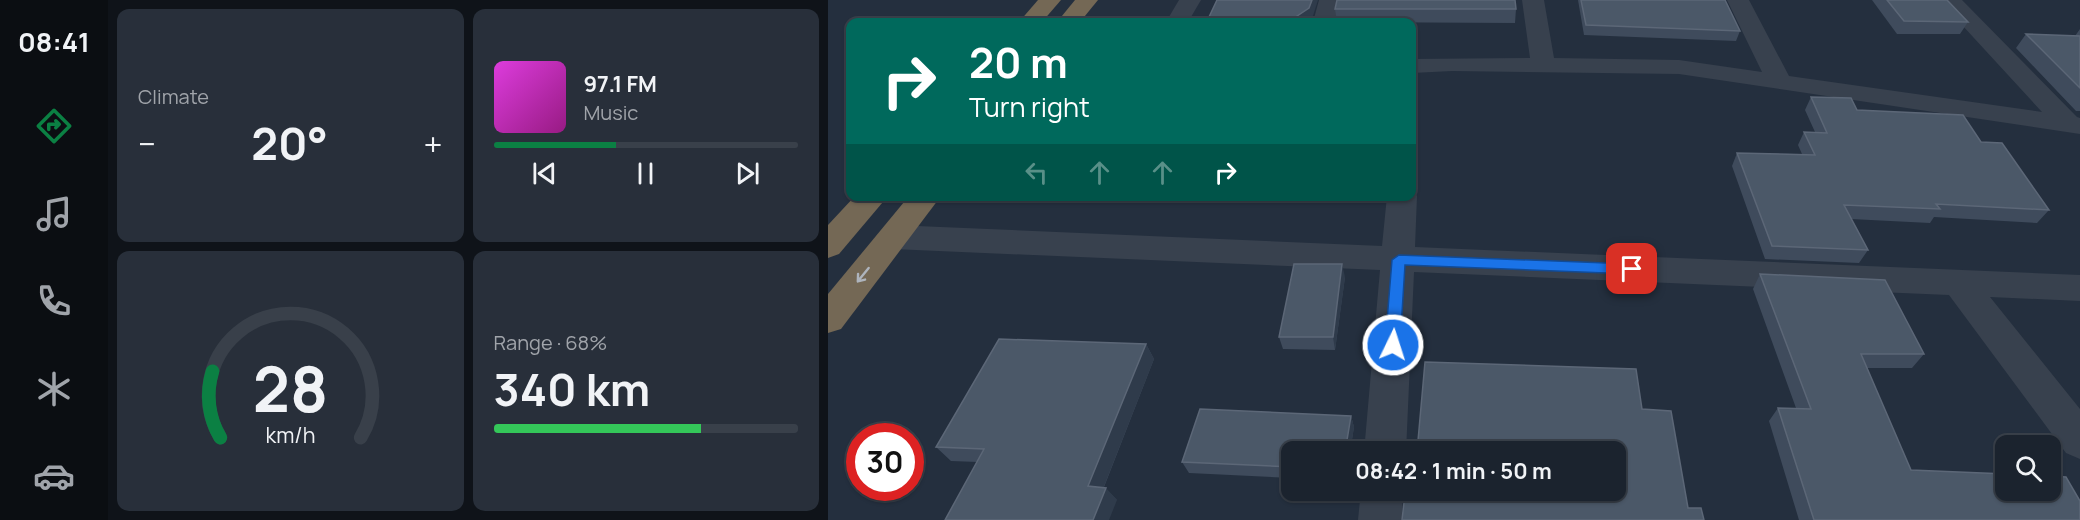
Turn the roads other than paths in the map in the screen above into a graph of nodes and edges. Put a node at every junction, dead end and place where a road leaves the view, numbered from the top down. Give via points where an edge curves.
1 (1050, 0) edge
2 (1087, 0) edge
3 (1190, 0) edge
4 (1330, 0) edge
5 (1533, 0) edge
6 (1738, 0) edge
7 (1950, 0) edge
8 (1034, 18) edge
9 (1071, 18) edge
10 (1179, 18) edge
11 (1325, 18) edge
12 (1543, 65) junction
13 (1416, 66) edge
14 (1780, 82) junction
15 (2074, 125) edge
16 (868, 201) edge
17 (922, 201) edge
18 (1402, 201) edge
19 (893, 237) junction
20 (828, 246) edge
21 (1399, 260) junction
22 (1959, 283) junction
23 (2080, 288) edge
24 (828, 319) edge
25 (2080, 440) edge
26 (1386, 441) edge
27 (1381, 501) edge
28 (1380, 520) edge

1 - 8 highway
2 - 9 highway
3 - 10 street
4 - 11 street
5 - 12 street
6 - 14 street
7 - 15 street
12 - 13 street
12 - 14 street via 1679,67
14 - 15 street
16 - 20 highway
17 - 19 highway
18 - 21 street
19 - 21 street
19 -> 24 highway
21 - 22 street
21 - 26 street
22 - 23 street
22 - 25 street
27 - 28 street

